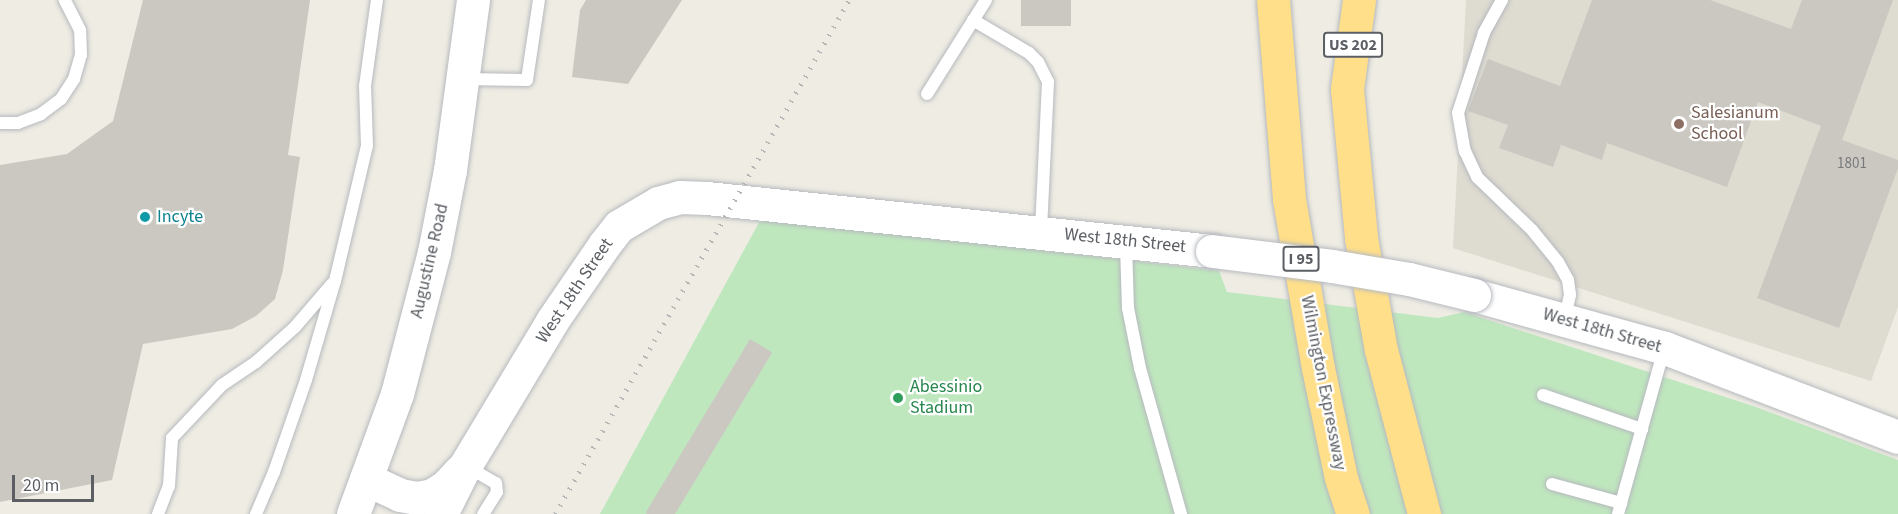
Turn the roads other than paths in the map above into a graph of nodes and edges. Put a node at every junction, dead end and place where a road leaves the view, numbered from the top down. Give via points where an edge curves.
1 (377, 0) edge
2 (473, 0) edge
3 (539, 0) edge
4 (986, 0) edge
5 (1273, 0) edge
6 (1344, 0) edge
7 (1359, 0) edge
8 (1502, 0) edge
9 (69, 2) edge
10 (973, 20) junction
11 (464, 79) junction
12 (1347, 89) junction
13 (927, 94) dead end
14 (0, 123) edge
15 (1041, 232) junction
16 (1126, 240) junction
17 (334, 281) junction
18 (1564, 320) junction
19 (1665, 348) junction
20 (1543, 394) dead end
21 (1642, 429) junction
22 (1896, 431) edge
23 (465, 466) junction
24 (366, 479) junction
25 (1552, 484) dead end
26 (1619, 509) edge
27 (158, 514) edge
28 (256, 514) edge
29 (353, 514) edge
30 (441, 514) edge
31 (483, 514) edge
32 (1182, 514) edge
33 (1353, 514) edge
34 (1424, 514) edge

1 - 17 lane via 365,86 367,146
2 - 11 street, Augustine Road
3 - 11 lane via 527,80
4 - 10 lane
5 - 33 highway, Wilmington Expressway / I 95 via 1289,199 1318,368 1341,478
6 - 12 highway
7 - 12 highway, US 202
8 - 18 lane via 1484,33 1458,113 1465,151 1477,177 1533,230 1558,262 1568,280 1570,295
9 - 14 lane via 80,30 81,55 74,79 61,99 41,114 18,123
10 - 13 lane
10 - 15 lane via 1029,53 1048,82
11 - 24 street, Augustine Road via 434,252 397,394
12 - 34 highway via 1361,238 1381,350
15 - 16 street, West 18th Street
15 - 23 street, West 18th Street via 707,198 658,203 619,226 604,245 552,321
16 - 18 street, West 18th Street, bridge via 1409,279
16 - 32 lane via 1130,318 1140,368
17 - 27 lane via 295,327 256,362 222,385 172,438 169,486
17 - 28 lane via 306,380
18 - 19 street, West 18th Street
19 - 21 lane
19 - 22 street, West 18th Street
20 - 21 lane
21 - 26 lane
23 - 24 street, West 18th Street via 445,487 417,498 400,495
23 - 30 street, West 18th Street
23 - 31 lane via 496,483 497,492
24 - 29 street, Augustine Road
25 - 26 lane

